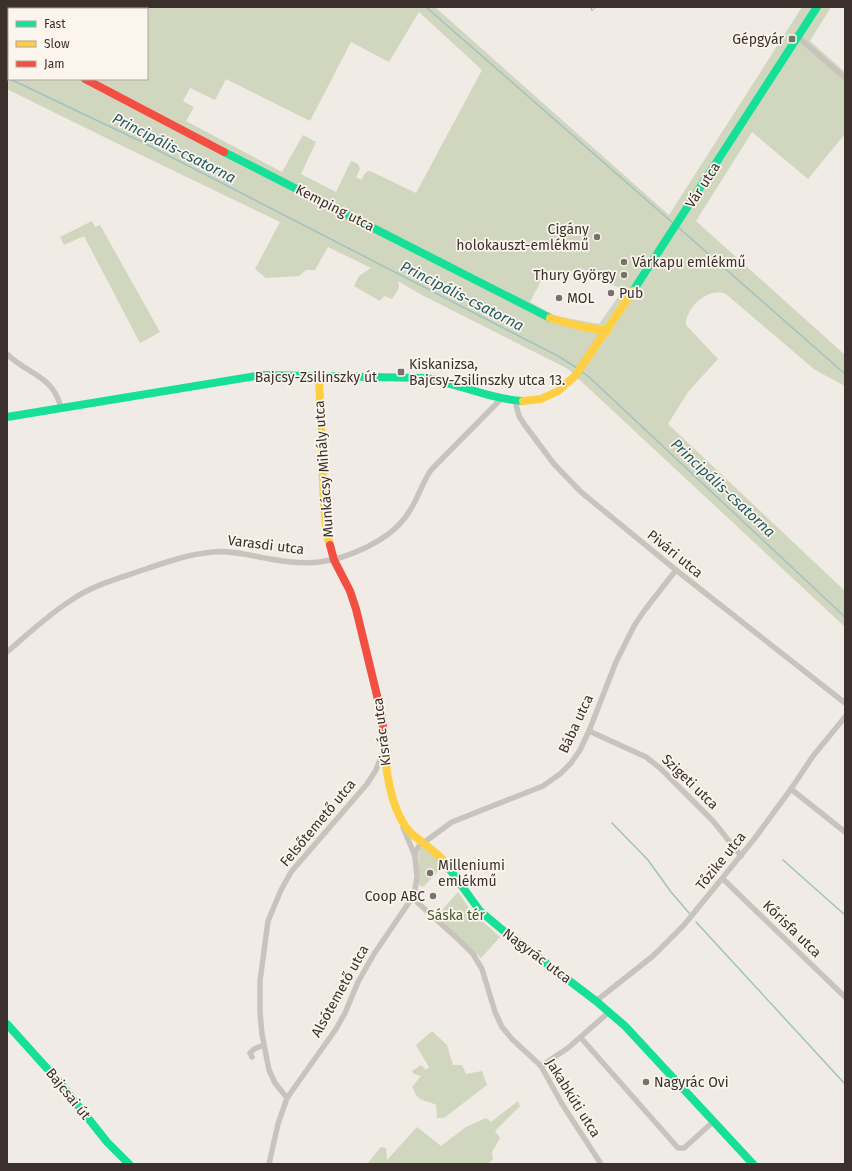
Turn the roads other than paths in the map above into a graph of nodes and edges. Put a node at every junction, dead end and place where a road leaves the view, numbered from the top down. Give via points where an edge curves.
1 (817, 7) edge
2 (798, 37) junction
3 (845, 78) edge
4 (87, 80) edge
5 (607, 331) junction
6 (7, 354) edge
7 (586, 362) joint
8 (319, 376) junction
9 (501, 399) junction
10 (515, 401) junction
11 (61, 408) junction
12 (7, 417) edge
13 (334, 560) junction
14 (676, 570) junction
15 (7, 652) edge
16 (845, 703) edge
17 (845, 717) edge
18 (589, 731) junction
19 (384, 750) junction
20 (791, 789) junction
21 (401, 821) junction
22 (845, 832) edge
23 (424, 842) junction
24 (741, 856) junction
25 (415, 857) junction
26 (723, 879) junction
27 (414, 895) junction
28 (845, 997) edge
29 (596, 1001) junction
30 (609, 1012) junction
31 (7, 1024) edge
32 (581, 1038) junction
33 (264, 1045) junction
34 (252, 1057) dead end
35 (541, 1066) junction
36 (287, 1098) junction
37 (714, 1121) junction
38 (129, 1164) edge
39 (269, 1164) edge
40 (601, 1164) edge
41 (753, 1164) edge

1 - 2 street, Vár utca
2 - 3 street
2 - 5 street, Vár utca
4 - 5 street, Kemping utca via 547,317
5 - 7 street, Vár utca
6 - 11 street via 48,383 56,393
7 - 10 street, Bajcsy-Zsilinszky út via 561,390 532,401
8 - 9 street, Bajcsy-Zsilinszky út via 426,378 448,381
8 - 11 street, Bajcsy-Zsilinszky út via 262,375
8 - 13 street, Munkácsy Mihály utca via 324,506 328,542
9 - 10 street, Bajcsy-Zsilinszky út
9 - 13 street, Varasdi utca via 431,470 411,509 398,526 372,545
10 - 14 street, Pivári utca via 524,424 564,475
11 - 12 street, Bajcsy-Zsilinszky út
13 - 15 street, Varasdi utca via 293,562 218,552 168,562 98,585 77,596
13 - 19 street, Kisrác utca via 356,609 381,711
14 - 16 street, Pivári utca
14 - 18 street, Bába utca via 634,626 616,662
17 - 20 street, Tőzike utca via 813,756
18 - 23 street, Bába utca via 571,763 554,779 533,791 452,822
18 - 24 street, Szigeti utca via 646,757 660,768 713,821
19 - 21 street, Kisrác utca via 387,777
19 - 33 street, Felsőtemető utca via 367,784 291,872 268,921 261,974 260,1013
20 - 22 street
20 - 24 street, Tőzike utca
21 - 23 street, Kisrác utca via 412,834
21 - 25 street
23 - 25 street via 417,848
23 - 29 street, Nagyrác utca via 448,865 480,911
24 - 26 street, Tőzike utca
25 - 27 street via 417,877
26 - 28 street, Kőrisfa utca
26 - 29 street, Tőzike utca via 666,944
27 - 35 street, Jakabkúti utca via 419,906 473,954 482,969 502,1027
27 - 36 street, Alsótemető utca via 374,954 336,1029
29 - 30 street, Nagyrác utca
30 - 32 street
30 - 37 street, Nagyrác utca
31 - 38 street, Bajcsai út
32 - 35 street
32 - 37 street via 678,1148 684,1148
33 - 34 street via 252,1050
33 - 36 street, Felsőtemető utca via 272,1077
35 - 40 street, Jakabkúti utca
36 - 39 street, Alsótemető utca
37 - 41 street, Nagyrác utca

